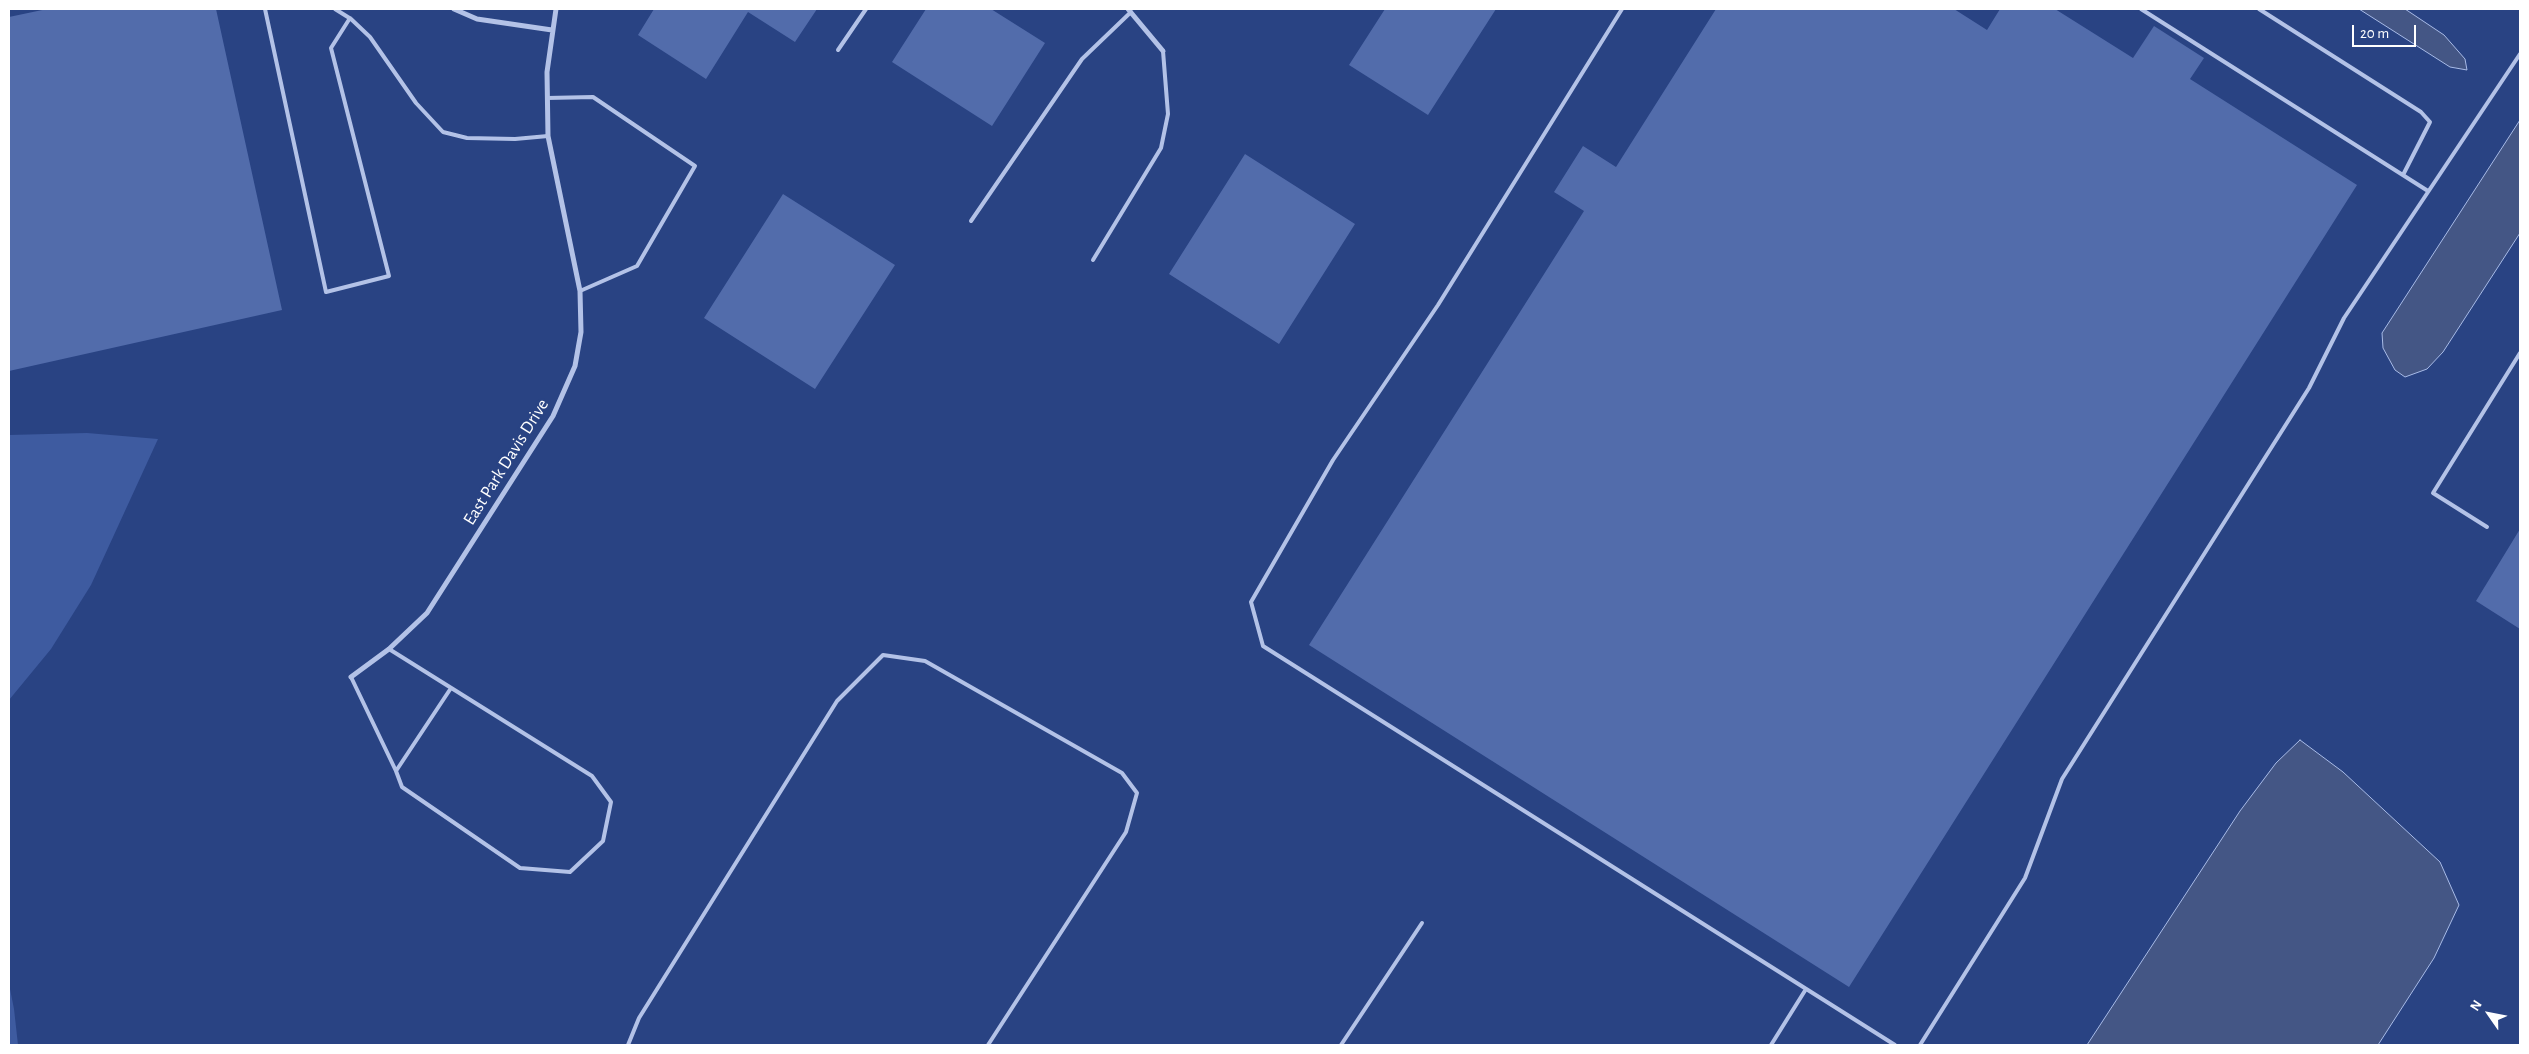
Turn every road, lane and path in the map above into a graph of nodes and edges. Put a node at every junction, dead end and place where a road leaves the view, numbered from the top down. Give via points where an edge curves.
1 (265, 9) edge
2 (335, 9) edge
3 (454, 9) edge
4 (556, 9) edge
5 (866, 9) edge
6 (1622, 9) edge
7 (2141, 9) edge
8 (2259, 9) edge
9 (1129, 10) edge
10 (350, 18) junction
11 (552, 30) junction
12 (838, 50) dead end
13 (1163, 52) joint
14 (2520, 54) edge
15 (547, 98) junction
16 (548, 136) junction
17 (2403, 175) junction
18 (2428, 191) junction
19 (971, 221) dead end
20 (1093, 260) dead end
21 (580, 291) junction
22 (2520, 353) edge
23 (2487, 528) dead end
24 (389, 649) junction
25 (351, 677) joint
26 (452, 688) junction
27 (396, 771) junction
28 (1422, 923) dead end
29 (1806, 989) junction
30 (628, 1045) edge
31 (988, 1045) edge
32 (1341, 1045) edge
33 (1771, 1045) edge
34 (1895, 1045) edge
35 (1920, 1045) edge

1 - 10 lane via 326,292 389,276 331,48
2 - 10 lane
3 - 11 street via 477,19
4 - 11 street, East Park Davis Drive
5 - 12 lane
6 - 29 lane via 1470,255 1333,460 1251,602 1262,646
7 - 17 lane
8 - 17 lane via 2421,112 2430,122
9 - 13 street
9 - 19 lane via 1082,59
10 - 16 lane via 370,37 416,103 443,132 467,138
11 - 15 street, East Park Davis Drive
13 - 20 lane via 1168,114 1161,148
14 - 18 lane
15 - 16 street, East Park Davis Drive
15 - 21 lane via 593,97 695,166 637,266
16 - 21 street, East Park Davis Drive
17 - 18 lane
18 - 35 lane via 2344,318 2309,388 2062,779 2025,878
21 - 24 street, East Park Davis Drive via 581,332 575,366 553,416 427,613
22 - 23 lane via 2433,494
24 - 25 street, East Park Davis Drive
24 - 26 lane
25 - 27 lane
26 - 27 lane
26 - 27 lane via 592,776 611,802 603,841 570,872 520,868 402,787
28 - 32 lane
29 - 33 lane
29 - 34 lane
30 - 31 lane via 639,1018 837,701 883,655 925,662 1122,773 1137,793 1126,832

